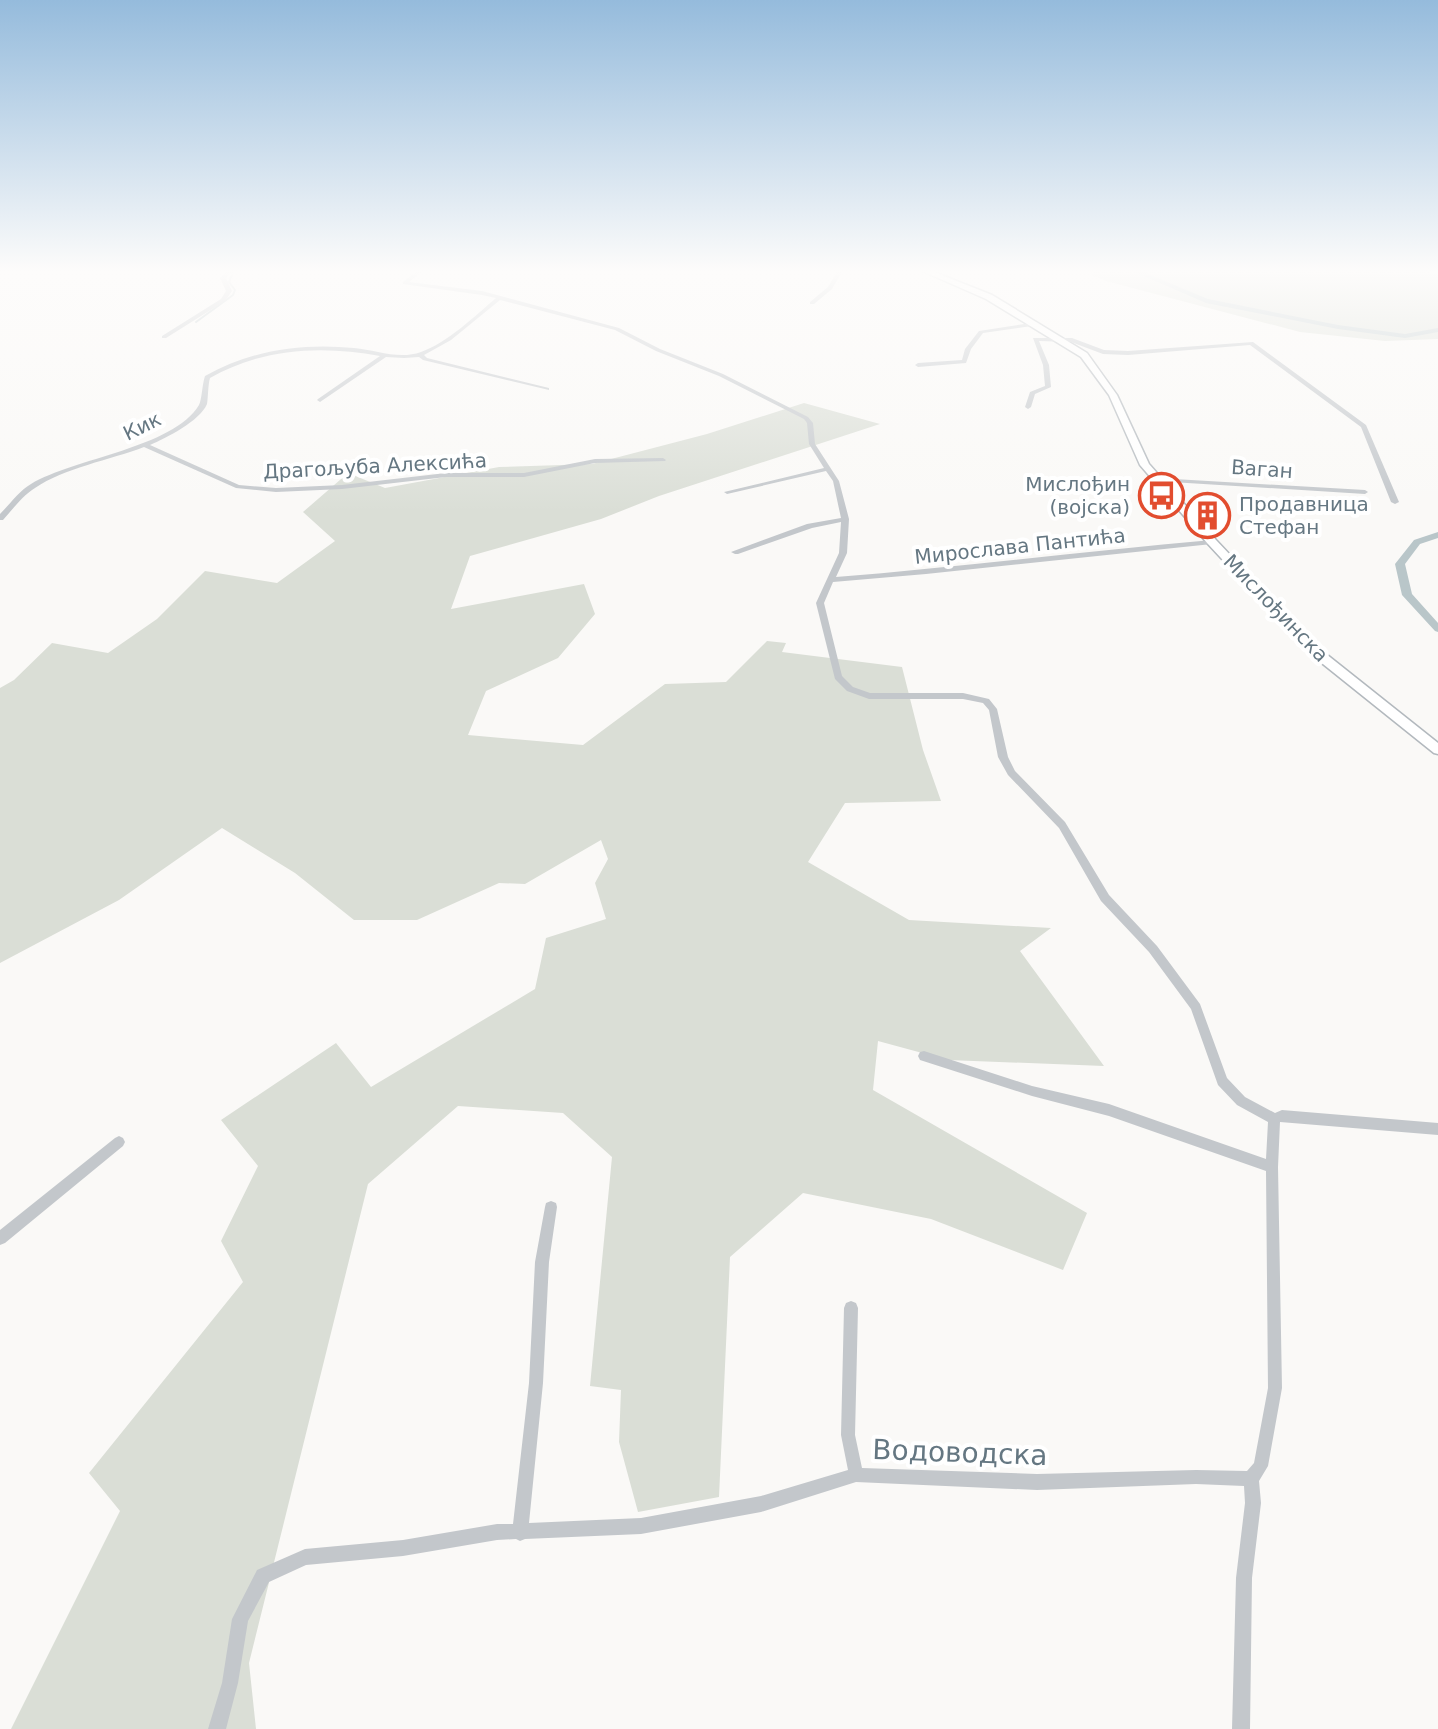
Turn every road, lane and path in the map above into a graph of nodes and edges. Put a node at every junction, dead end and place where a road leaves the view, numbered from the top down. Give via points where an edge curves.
1 (294, 351) edge
2 (357, 351) edge
3 (427, 351) edge
4 (660, 351) edge
5 (967, 351) edge
6 (1040, 351) edge
7 (1077, 351) edge
8 (1099, 351) edge
9 (1156, 351) edge
10 (1261, 351) edge
11 (386, 354) junction
12 (420, 355) junction
13 (918, 365) dead end
14 (547, 389) dead end
15 (320, 400) dead end
16 (1028, 407) dead end
17 (145, 445) junction
18 (663, 460) dead end
19 (828, 469) junction
20 (1157, 480) junction
21 (727, 492) dead end
22 (1365, 492) dead end
23 (1395, 502) dead end
24 (0, 518) edge
25 (845, 519) junction
26 (1212, 542) junction
27 (735, 552) dead end
28 (830, 580) junction
29 (1438, 750) edge
30 (924, 1056) dead end
31 (1274, 1119) junction
32 (1438, 1129) edge
33 (119, 1142) dead end
34 (1272, 1167) junction
35 (551, 1207) dead end
36 (0, 1238) edge
37 (851, 1308) dead end
38 (856, 1475) junction
39 (1251, 1479) junction
40 (520, 1533) junction
41 (217, 1729) edge
42 (1241, 1729) edge

1 - 17 street, Кик via 222,368 207,377 198,412
2 - 11 street, Кик
3 - 12 street
4 - 19 street via 797,412 810,423 812,444
5 - 13 street via 964,362
6 - 16 street via 1048,387 1032,393
7 - 20 main road, Мислођинска via 1106,384
8 - 9 street
10 - 23 street via 1364,426
11 - 12 street, Кик
11 - 15 street
12 - 14 street, Кик
17 - 18 street, Драгољуба Алексића via 238,487 276,490 446,475 524,475 595,461
17 - 24 street, Кик via 38,483
19 - 21 street
19 - 25 street
20 - 22 street, Ваган
20 - 26 main road, Мислођинска
25 - 27 street
25 - 28 street via 843,553
26 - 28 street, Мирослава Пантића
26 - 29 main road, Мислођинска via 1312,649
28 - 31 street via 820,609 844,685 869,696 963,696 986,701 1011,773 1062,825 1105,898 1153,949 1196,1007 1222,1081 1241,1101
30 - 34 street via 1109,1110
31 - 32 street
31 - 34 street
33 - 36 street
34 - 39 street via 1275,1388 1261,1466
35 - 40 street
37 - 38 street via 848,1435
38 - 39 street, Водоводска via 1037,1482
38 - 40 street, Водоводска via 761,1504 641,1526
39 - 42 street
40 - 41 street, Водоводска via 305,1557 263,1576 240,1619

